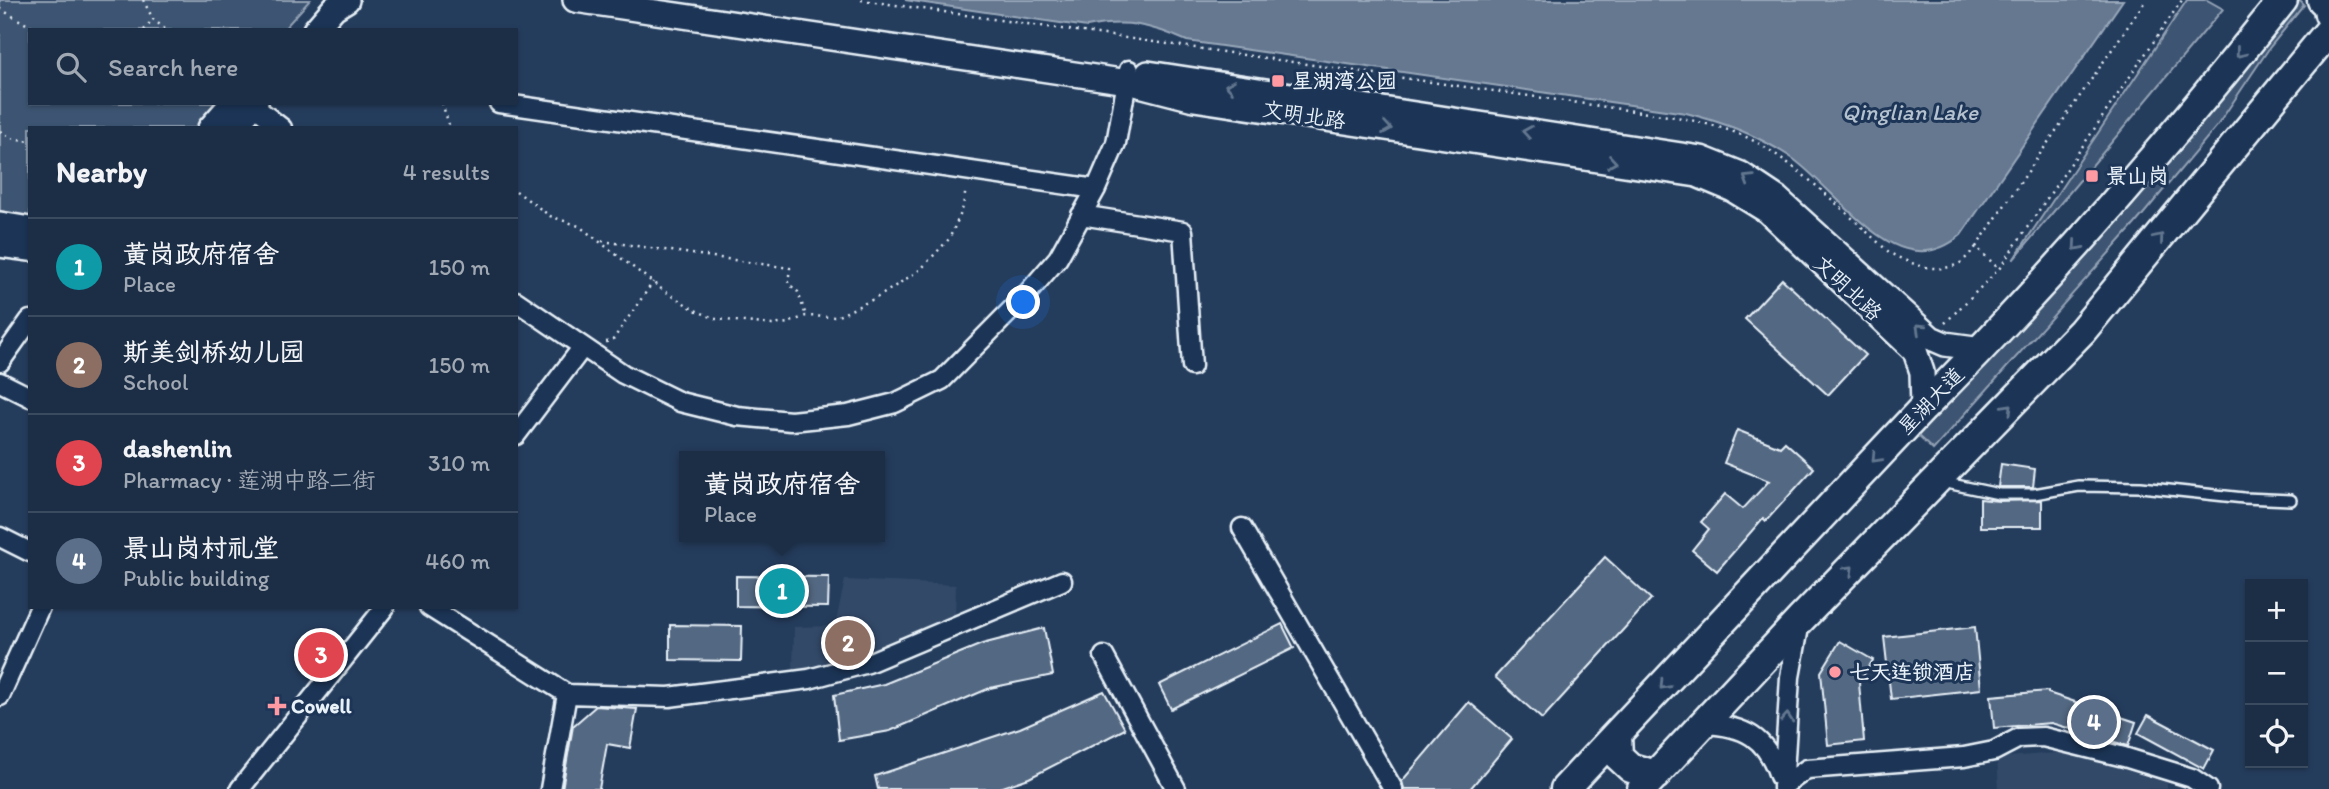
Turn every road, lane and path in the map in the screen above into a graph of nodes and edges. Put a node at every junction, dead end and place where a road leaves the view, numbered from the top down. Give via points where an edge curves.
1 (143, 0) edge
2 (326, 0) edge
3 (347, 0) edge
4 (575, 0) edge
5 (650, 0) edge
6 (2146, 0) edge
7 (2182, 0) edge
8 (2283, 0) edge
9 (2322, 0) edge
10 (0, 9) edge
11 (2329, 14) edge
12 (153, 19) junction
13 (33, 28) edge
14 (146, 28) edge
15 (164, 28) edge
16 (300, 28) edge
17 (317, 28) edge
18 (2329, 31) edge
19 (1128, 76) junction
20 (246, 105) edge
21 (247, 105) edge
22 (249, 105) edge
23 (443, 105) edge
24 (513, 105) edge
25 (213, 126) edge
26 (235, 126) edge
27 (279, 126) edge
28 (449, 126) edge
29 (0, 131) edge
30 (28, 141) edge
31 (970, 171) junction
32 (1096, 189) junction
33 (518, 192) edge
34 (1081, 215) junction
35 (0, 224) edge
36 (28, 229) edge
37 (599, 241) junction
38 (0, 245) edge
39 (1976, 247) dead end
40 (28, 249) edge
41 (653, 282) junction
42 (518, 302) edge
43 (806, 316) junction
44 (28, 323) edge
45 (1931, 338) junction
46 (582, 348) junction
47 (1982, 349) junction
48 (0, 362) edge
49 (1192, 366) dead end
50 (0, 383) edge
51 (28, 396) edge
52 (1923, 408) junction
53 (518, 432) edge
54 (1937, 481) junction
55 (2291, 500) dead end
56 (1242, 528) dead end
57 (0, 537) edge
58 (28, 551) edge
59 (1062, 580) dead end
60 (39, 609) edge
61 (383, 609) edge
62 (432, 609) edge
63 (1801, 619) junction
64 (1104, 656) dead end
65 (567, 694) junction
66 (0, 696) edge
67 (1704, 724) junction
68 (1617, 735) junction
69 (1649, 782) edge
70 (1783, 788) edge
71 (240, 789) edge
72 (550, 789) edge
73 (1177, 789) edge
74 (1393, 789) edge
75 (1565, 789) edge
76 (2208, 789) edge

1 - 12 path
2 - 16 street
3 - 17 street
4 - 19 street, 文明北路
5 - 19 street, 文明北路
6 - 39 path
7 - 45 path via 1999,269
8 -> 47 main road, 星湖大道 via 2168,142
9 - 11 main road
10 - 13 path
12 - 14 path
12 - 15 path
54 -> 18 main road via 2082,331
19 - 32 street via 1116,143
45 -> 19 street, 文明北路 via 1777,198 1741,174 1701,158
19 -> 52 street, 文明北路 via 1194,99 1697,175 1733,190 1766,211 1915,351 1922,372
20 - 25 street
21 - 26 street
22 - 27 street
23 - 28 path
24 - 31 street
29 - 30 path
31 - 32 street
31 - 43 path via 962,211 949,239 920,269 880,296 836,317
32 - 34 street
33 - 37 path via 550,216 579,226
34 - 46 street via 1058,258 986,337 942,380 895,403 848,415 791,421 737,416 680,402
34 - 49 street via 1183,231
35 - 36 street
37 - 41 path
37 - 43 path via 790,268 788,283 798,292
38 - 40 street
41 - 43 path via 716,319 772,326
41 - 46 path via 611,341
42 - 46 street
44 - 48 street
45 - 47 street, 文明北路
46 - 53 street
47 - 52 main road, 星湖大道
50 - 51 street
52 -> 68 main road, 星湖大道
54 - 55 lane via 1999,494 2079,486 2141,487
63 -> 54 main road
56 - 74 street
57 - 58 street
59 - 65 street via 868,663 809,680 669,697
60 - 66 street
61 - 71 street
62 - 65 street
63 - 67 main road
70 -> 63 street via 1790,677
64 - 73 street
65 - 72 street
67 - 69 main road
67 - 70 street via 1726,725 1760,741 1773,757
68 - 69 main road via 1618,756
68 - 75 main road, 星湖大道
70 - 76 street via 1807,769 1964,757 1994,751 2019,738 2043,737 2192,778

